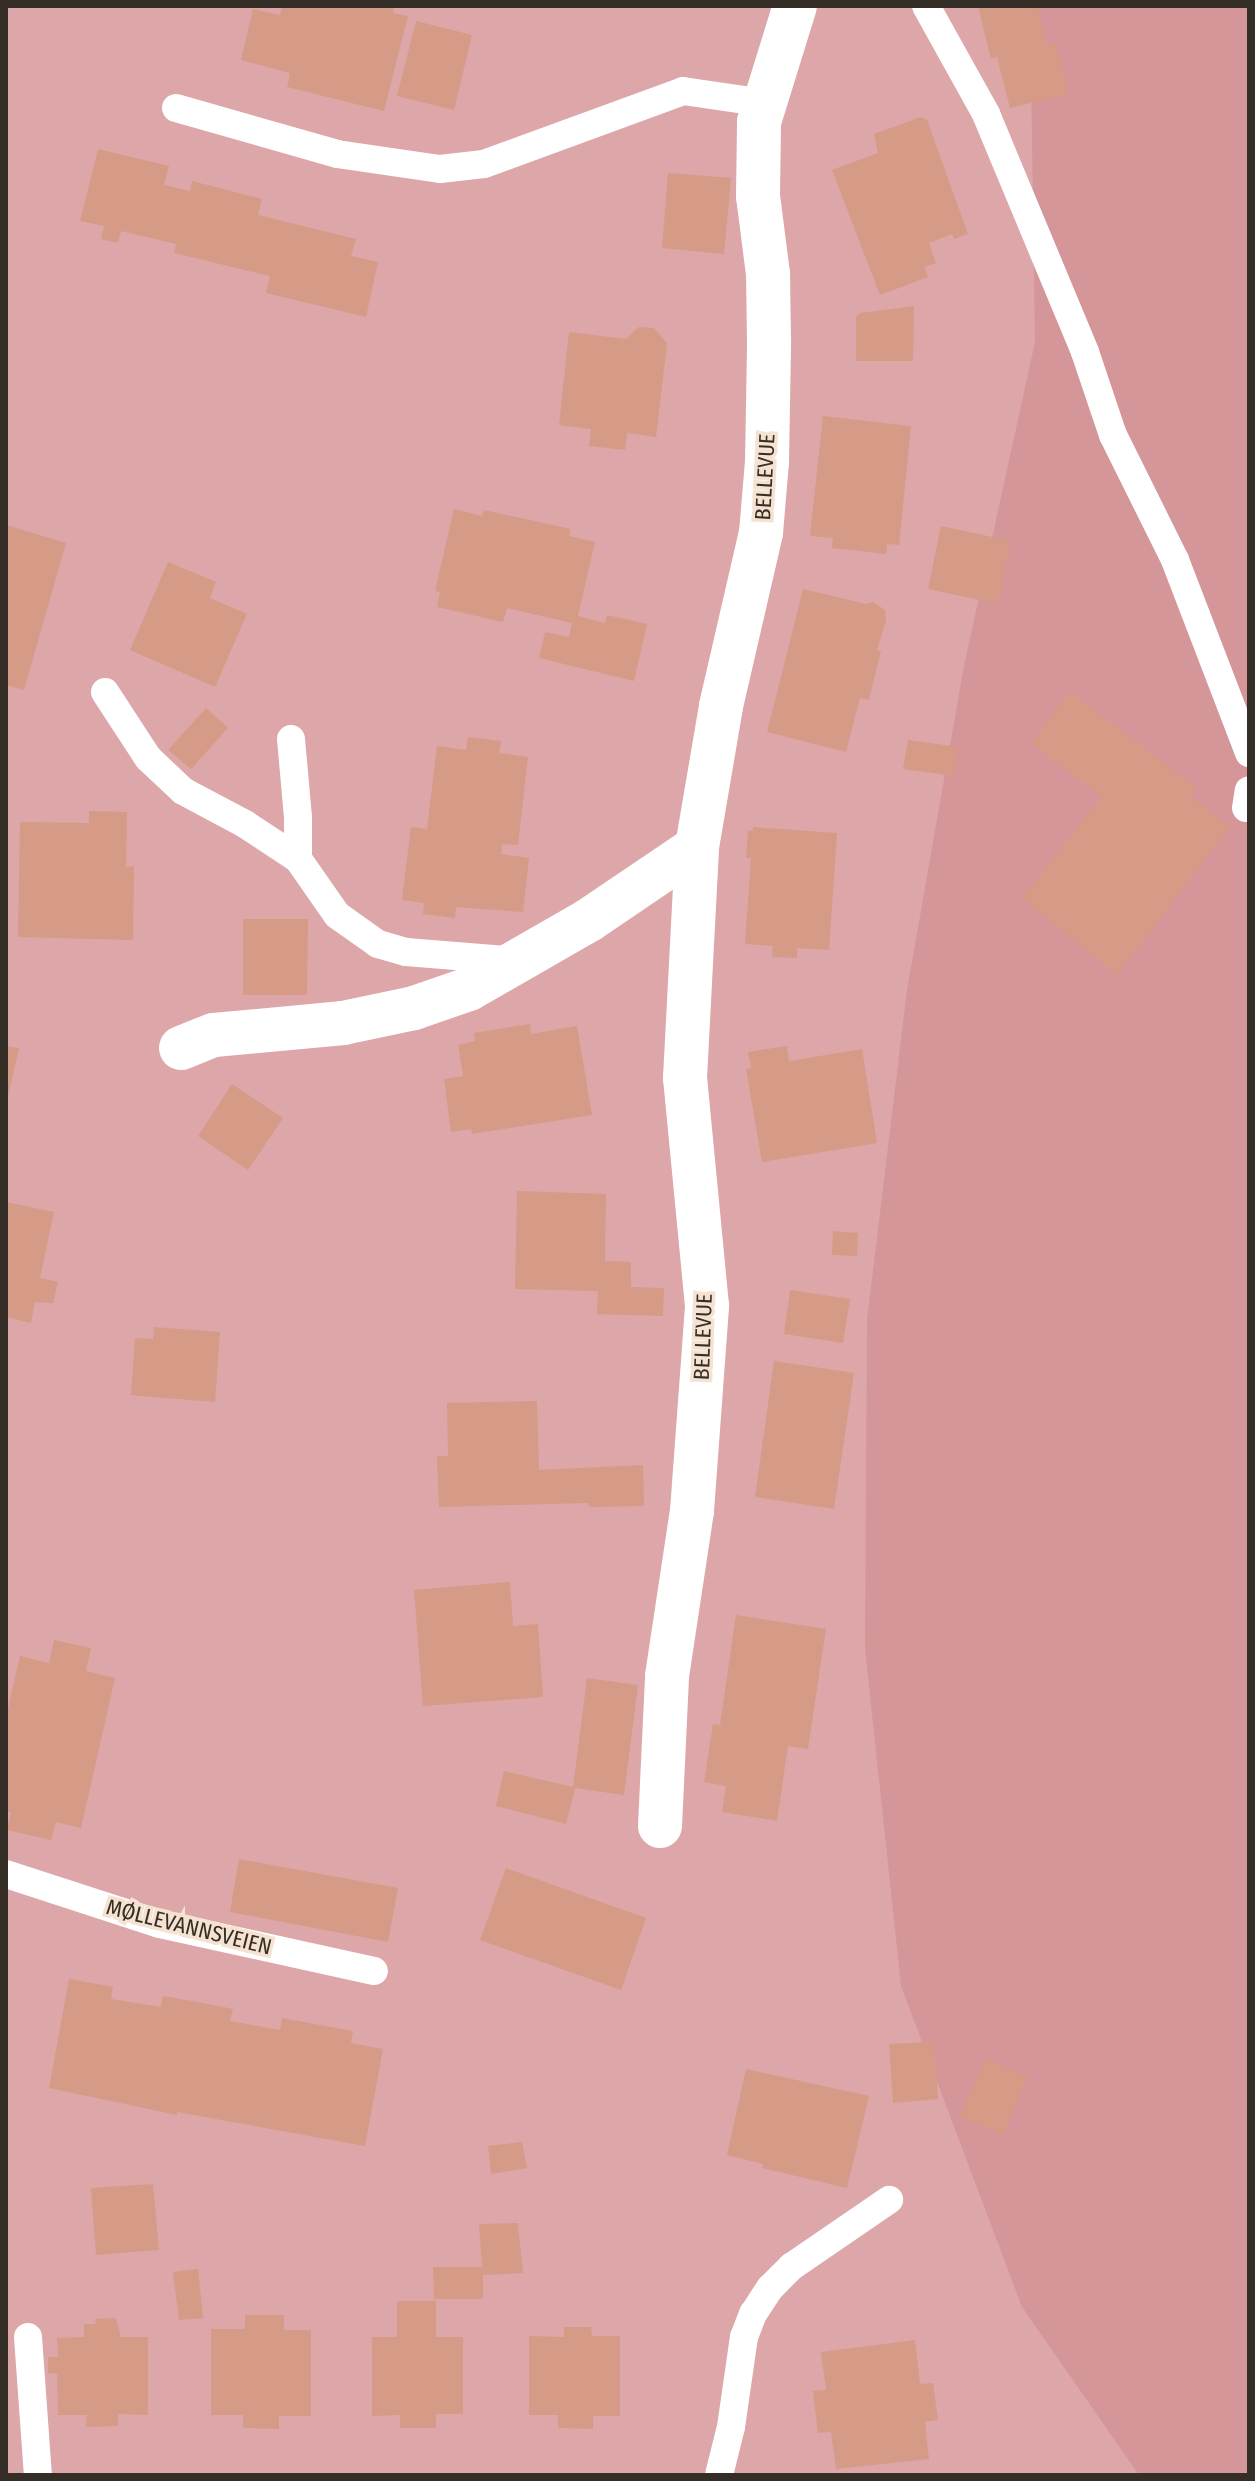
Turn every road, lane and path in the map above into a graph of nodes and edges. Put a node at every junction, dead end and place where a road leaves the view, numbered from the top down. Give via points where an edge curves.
1 (795, 6) edge
2 (926, 6) edge
3 (765, 103) junction
4 (176, 108) dead end
5 (105, 692) dead end
6 (291, 739) dead end
7 (1249, 753) edge
8 (697, 847) junction
9 (298, 859) junction
10 (518, 961) junction
11 (181, 1048) dead end
12 (660, 1826) dead end
13 (6, 1874) edge
14 (374, 1971) dead end
15 (889, 2200) dead end
16 (28, 2337) dead end
17 (38, 2475) edge
18 (719, 2475) edge

1 - 3 street, BELLEVUE
2 - 7 lane via 986,114 1085,352 1113,435 1175,560
3 - 4 lane via 683,91 484,164 440,169 337,154
3 - 8 street, BELLEVUE via 759,122 758,196 768,274 769,342 761,533 721,706
5 - 9 lane via 148,758 183,791
6 - 9 lane
8 - 10 street
8 - 12 street, BELLEVUE via 685,1078 707,1306 692,1511 667,1676
9 - 10 lane via 337,915 378,944 406,952
10 - 11 street via 469,989 414,1008 301,1029 214,1035
13 - 14 lane, MØLLEVANNSVEIEN via 160,1924
15 - 18 lane via 791,2267 753,2314 744,2337
16 - 17 lane

